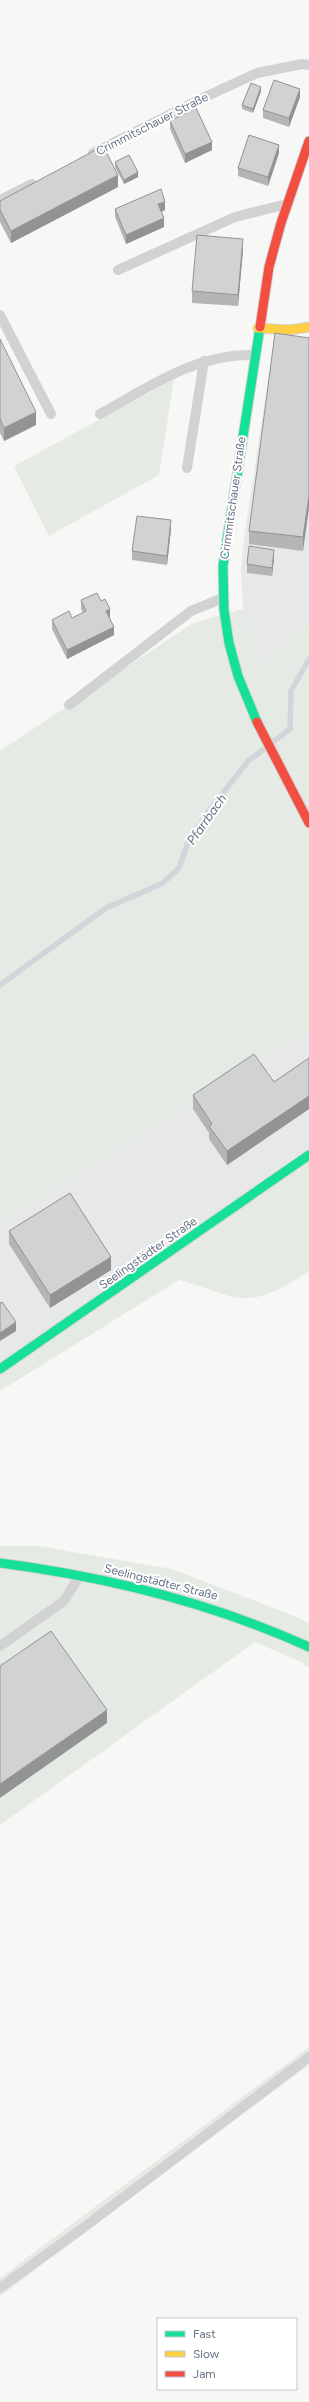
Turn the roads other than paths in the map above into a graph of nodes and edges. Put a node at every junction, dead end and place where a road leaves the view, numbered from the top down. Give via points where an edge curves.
1 (309, 65) edge
2 (309, 141) edge
3 (83, 158) edge
4 (305, 163) edge
5 (42, 179) edge
6 (0, 200) edge
7 (287, 204) junction
8 (118, 270) dead end
9 (0, 315) edge
10 (309, 327) edge
11 (258, 328) junction
12 (254, 355) junction
13 (204, 361) junction
14 (51, 414) dead end
15 (100, 414) dead end
16 (187, 468) dead end
17 (223, 598) junction
18 (69, 705) dead end
19 (309, 823) edge
20 (309, 1155) edge
21 (0, 1369) edge
22 (0, 1563) edge
23 (80, 1576) junction
24 (0, 1646) edge
25 (309, 1647) edge
26 (309, 2057) edge
27 (0, 2288) edge

1 - 3 lane, Crimmitschauer Straße via 302,64 257,74
2 - 4 street, Crimmitschauer Straße
4 - 7 street, Crimmitschauer Straße
5 - 6 lane
7 - 8 lane via 235,217
7 - 11 street, Crimmitschauer Straße via 269,267
9 - 14 lane
10 - 11 street via 289,330
11 - 12 street, Crimmitschauer Straße
12 - 13 lane via 231,355
12 - 17 street, Crimmitschauer Straße via 223,566
13 - 15 lane via 184,368
13 - 16 lane
17 - 18 lane via 191,611
17 - 19 street, Crimmitschauer Straße via 232,654 245,694
20 - 21 street, Seelingstädter Straße
22 - 23 street, Seelingstädter Straße
23 - 24 lane via 64,1601
23 - 25 street, Seelingstädter Straße via 218,1608 275,1630
26 - 27 lane

